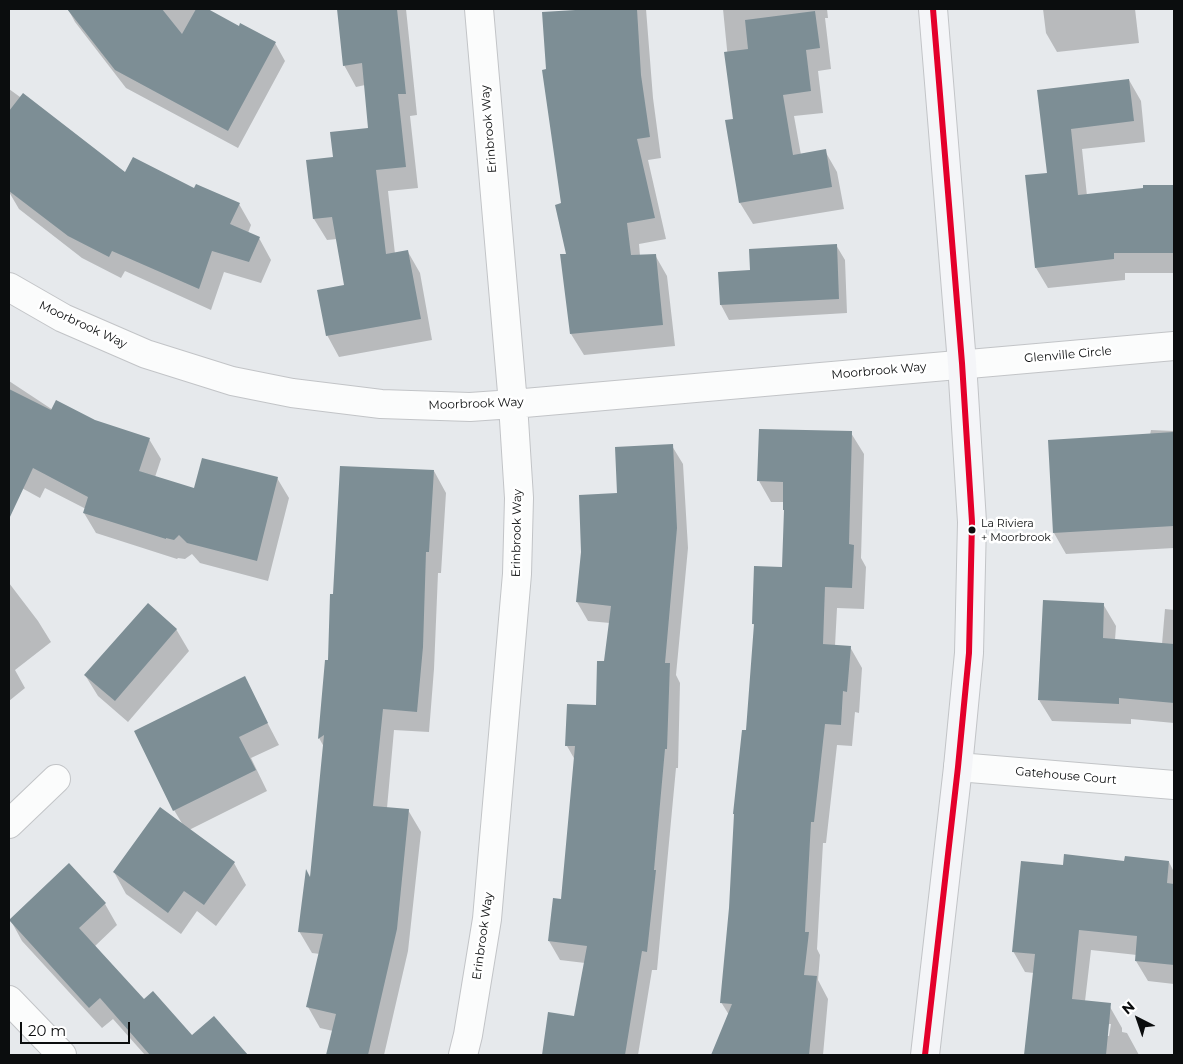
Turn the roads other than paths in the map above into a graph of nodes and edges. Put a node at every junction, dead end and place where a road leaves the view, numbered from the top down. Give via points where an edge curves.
1 (479, 9) edge
2 (933, 9) edge
3 (9, 287) edge
4 (1174, 346) edge
5 (962, 363) junction
6 (514, 404) junction
7 (958, 766) junction
8 (56, 779) dead end
9 (1174, 785) edge
10 (9, 824) edge
11 (9, 1000) edge
12 (62, 1055) edge
13 (463, 1055) edge
14 (925, 1055) edge

1 - 6 street, Erinbrook Way
2 - 5 street
3 - 6 street, Moorbrook Way via 63,318 146,354 232,380 292,393 381,404
4 - 5 street, Glenville Circle
5 - 6 street, Moorbrook Way
5 - 7 street via 972,522 969,654
6 - 13 street, Erinbrook Way via 519,498 517,574 487,919
7 - 9 street, Gatehouse Court
7 - 14 street
8 - 10 street
11 - 12 street

